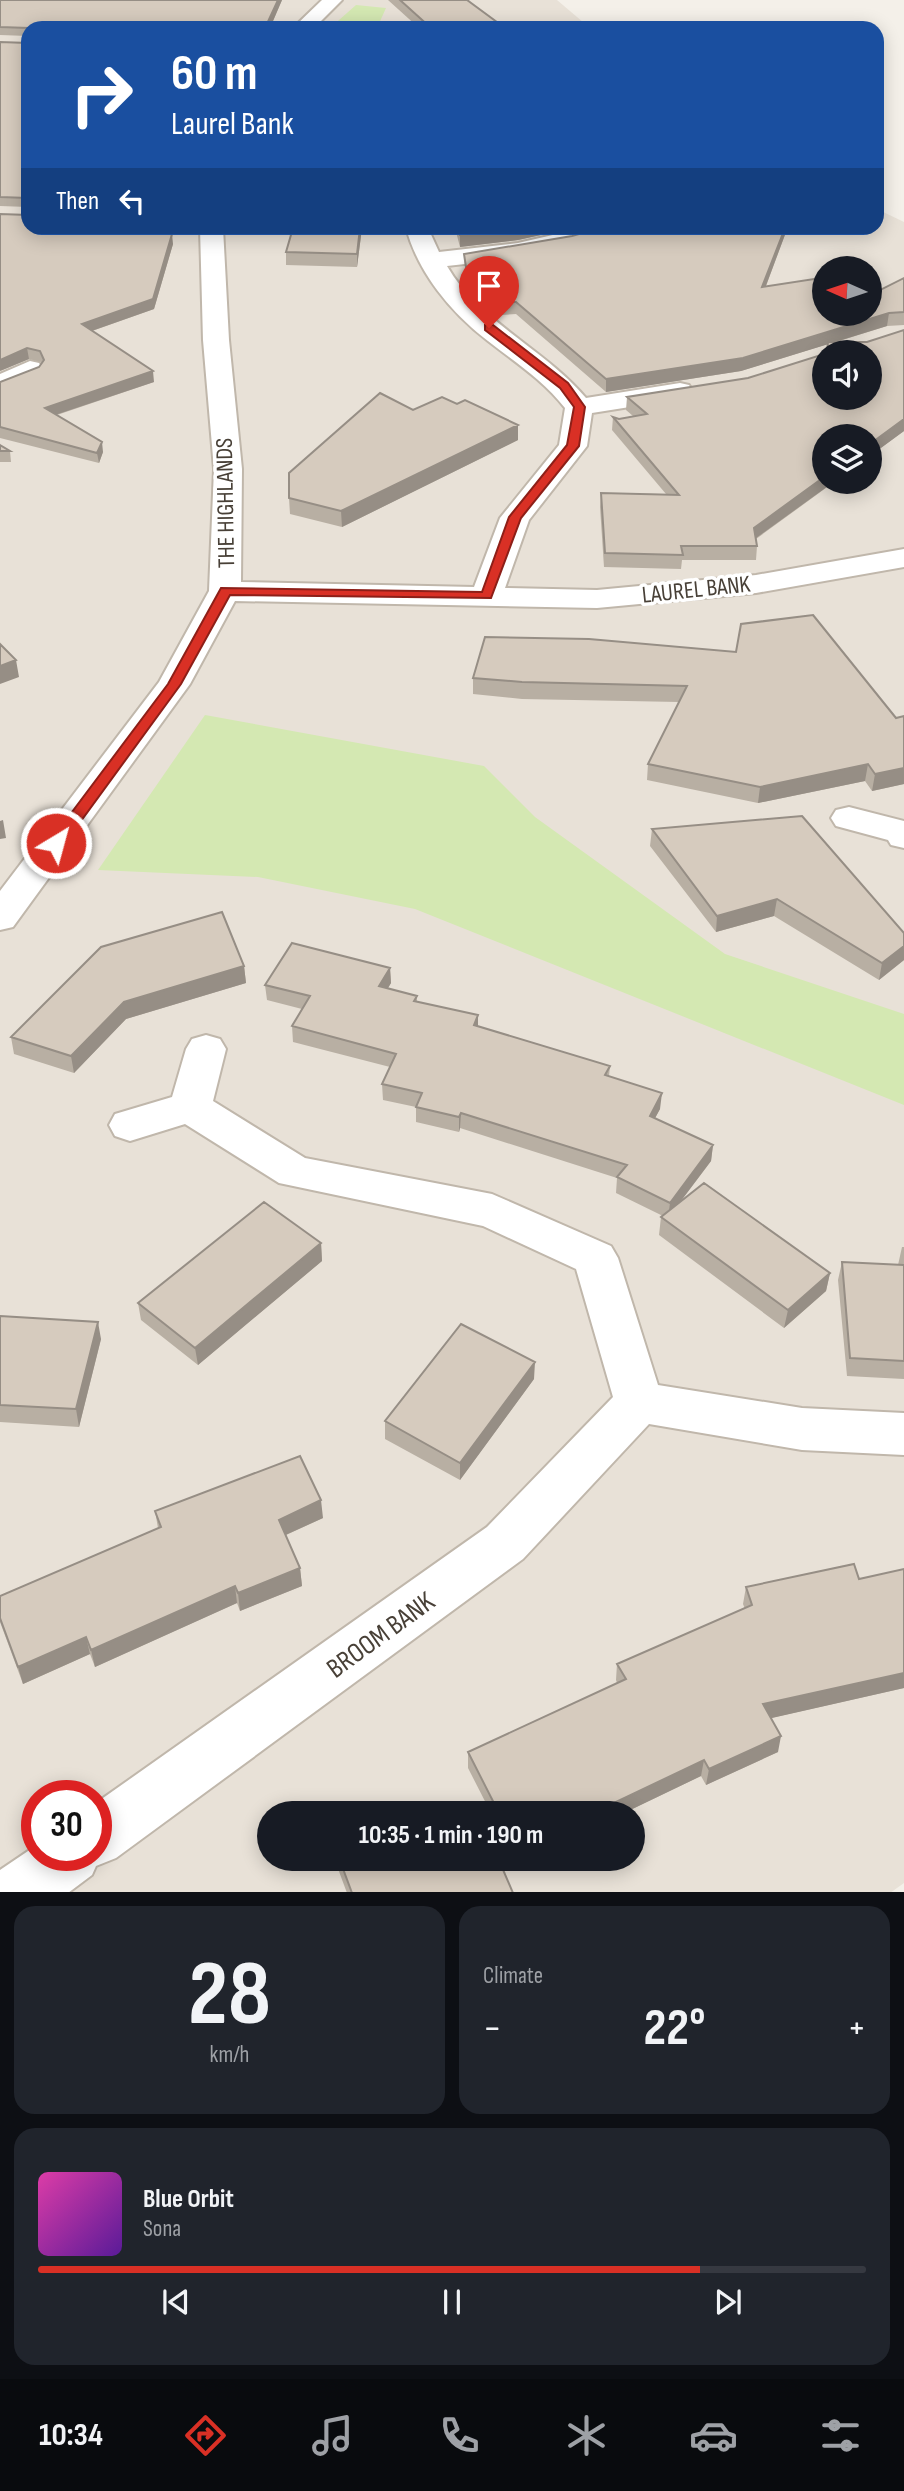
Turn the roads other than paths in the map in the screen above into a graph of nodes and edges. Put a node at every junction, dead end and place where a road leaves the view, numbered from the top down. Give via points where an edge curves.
1 (333, 0) edge
2 (310, 21) edge
3 (211, 235) edge
4 (420, 235) edge
5 (585, 235) edge
6 (429, 260) junction
7 (30, 369) edge
8 (707, 387) edge
9 (6, 390) edge
10 (579, 407) junction
11 (904, 558) edge
12 (225, 591) junction
13 (486, 596) junction
14 (849, 818) dead end
15 (903, 833) edge
16 (0, 918) edge
17 (206, 1049) dead end
18 (190, 1107) junction
19 (130, 1125) dead end
20 (639, 1402) junction
21 (904, 1434) edge
22 (112, 1826) edge
23 (49, 1871) edge
24 (18, 1892) edge

1 - 2 street
3 - 12 street, THE HIGHLANDS via 228,469
4 - 6 street
5 - 6 street via 507,253
6 - 10 street via 468,311 564,386
7 - 9 street
8 - 10 street
10 - 13 street via 573,446 515,517
11 - 13 street, LAUREL BANK via 756,584 597,599
12 - 13 street, LAUREL BANK
12 - 16 street, THE HIGHLANDS via 174,684
14 - 15 street
17 - 18 street
18 - 19 street
18 - 20 street via 294,1172 492,1210 595,1258
20 - 21 street via 802,1429
20 - 22 street, BROOM BANK via 505,1544
23 - 24 street

